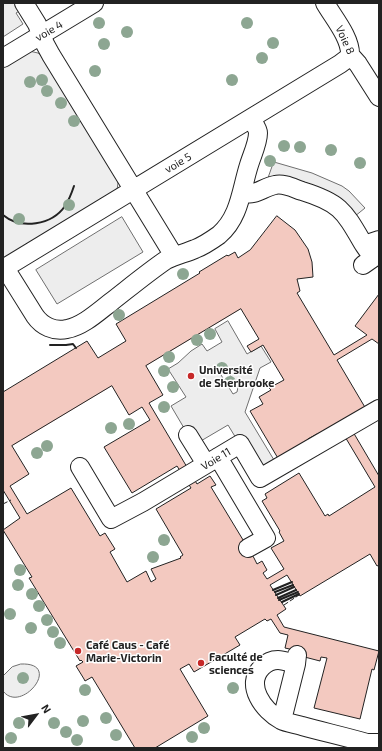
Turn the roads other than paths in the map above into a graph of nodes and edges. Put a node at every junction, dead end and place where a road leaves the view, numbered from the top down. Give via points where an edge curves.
1 (24, 3) edge
2 (94, 3) edge
3 (325, 3) edge
4 (41, 35) junction
5 (350, 55) junction
6 (3, 58) edge
7 (379, 97) edge
8 (251, 119) junction
9 (134, 190) junction
10 (243, 192) junction
11 (371, 242) edge
12 (174, 256) junction
13 (363, 265) dead end
14 (4, 269) edge
15 (379, 408) edge
16 (188, 435) dead end
17 (212, 461) junction
18 (80, 467) dead end
19 (260, 478) junction
20 (239, 491) junction
21 (248, 548) dead end
22 (282, 720) junction
23 (379, 743) edge

1 - 4 lane
2 - 4 lane, voie 4
3 - 5 lane, Voie 8 via 348,41
4 - 6 lane, voie 4
4 - 9 lane
5 - 7 lane, Voie 8
5 - 8 lane, voie 5 via 340,64
8 - 9 lane, voie 5
8 - 10 lane via 258,134
9 - 12 lane
9 - 14 lane, voie 5
10 - 11 lane via 252,194 279,185 324,198 335,204
10 - 12 lane via 233,217 220,234 197,249
11 - 13 lane via 373,258
12 - 14 lane via 93,316 71,328 61,330 46,327 38,320
15 - 19 lane
16 - 17 lane
17 - 18 lane, Voie 11 via 111,519
17 - 19 lane, Voie 11 via 240,444
17 - 20 lane
19 - 20 lane
20 - 21 lane via 266,538
22 - 22 lane via 296,660 270,662 259,671 255,681 259,698
22 - 23 lane via 368,743

